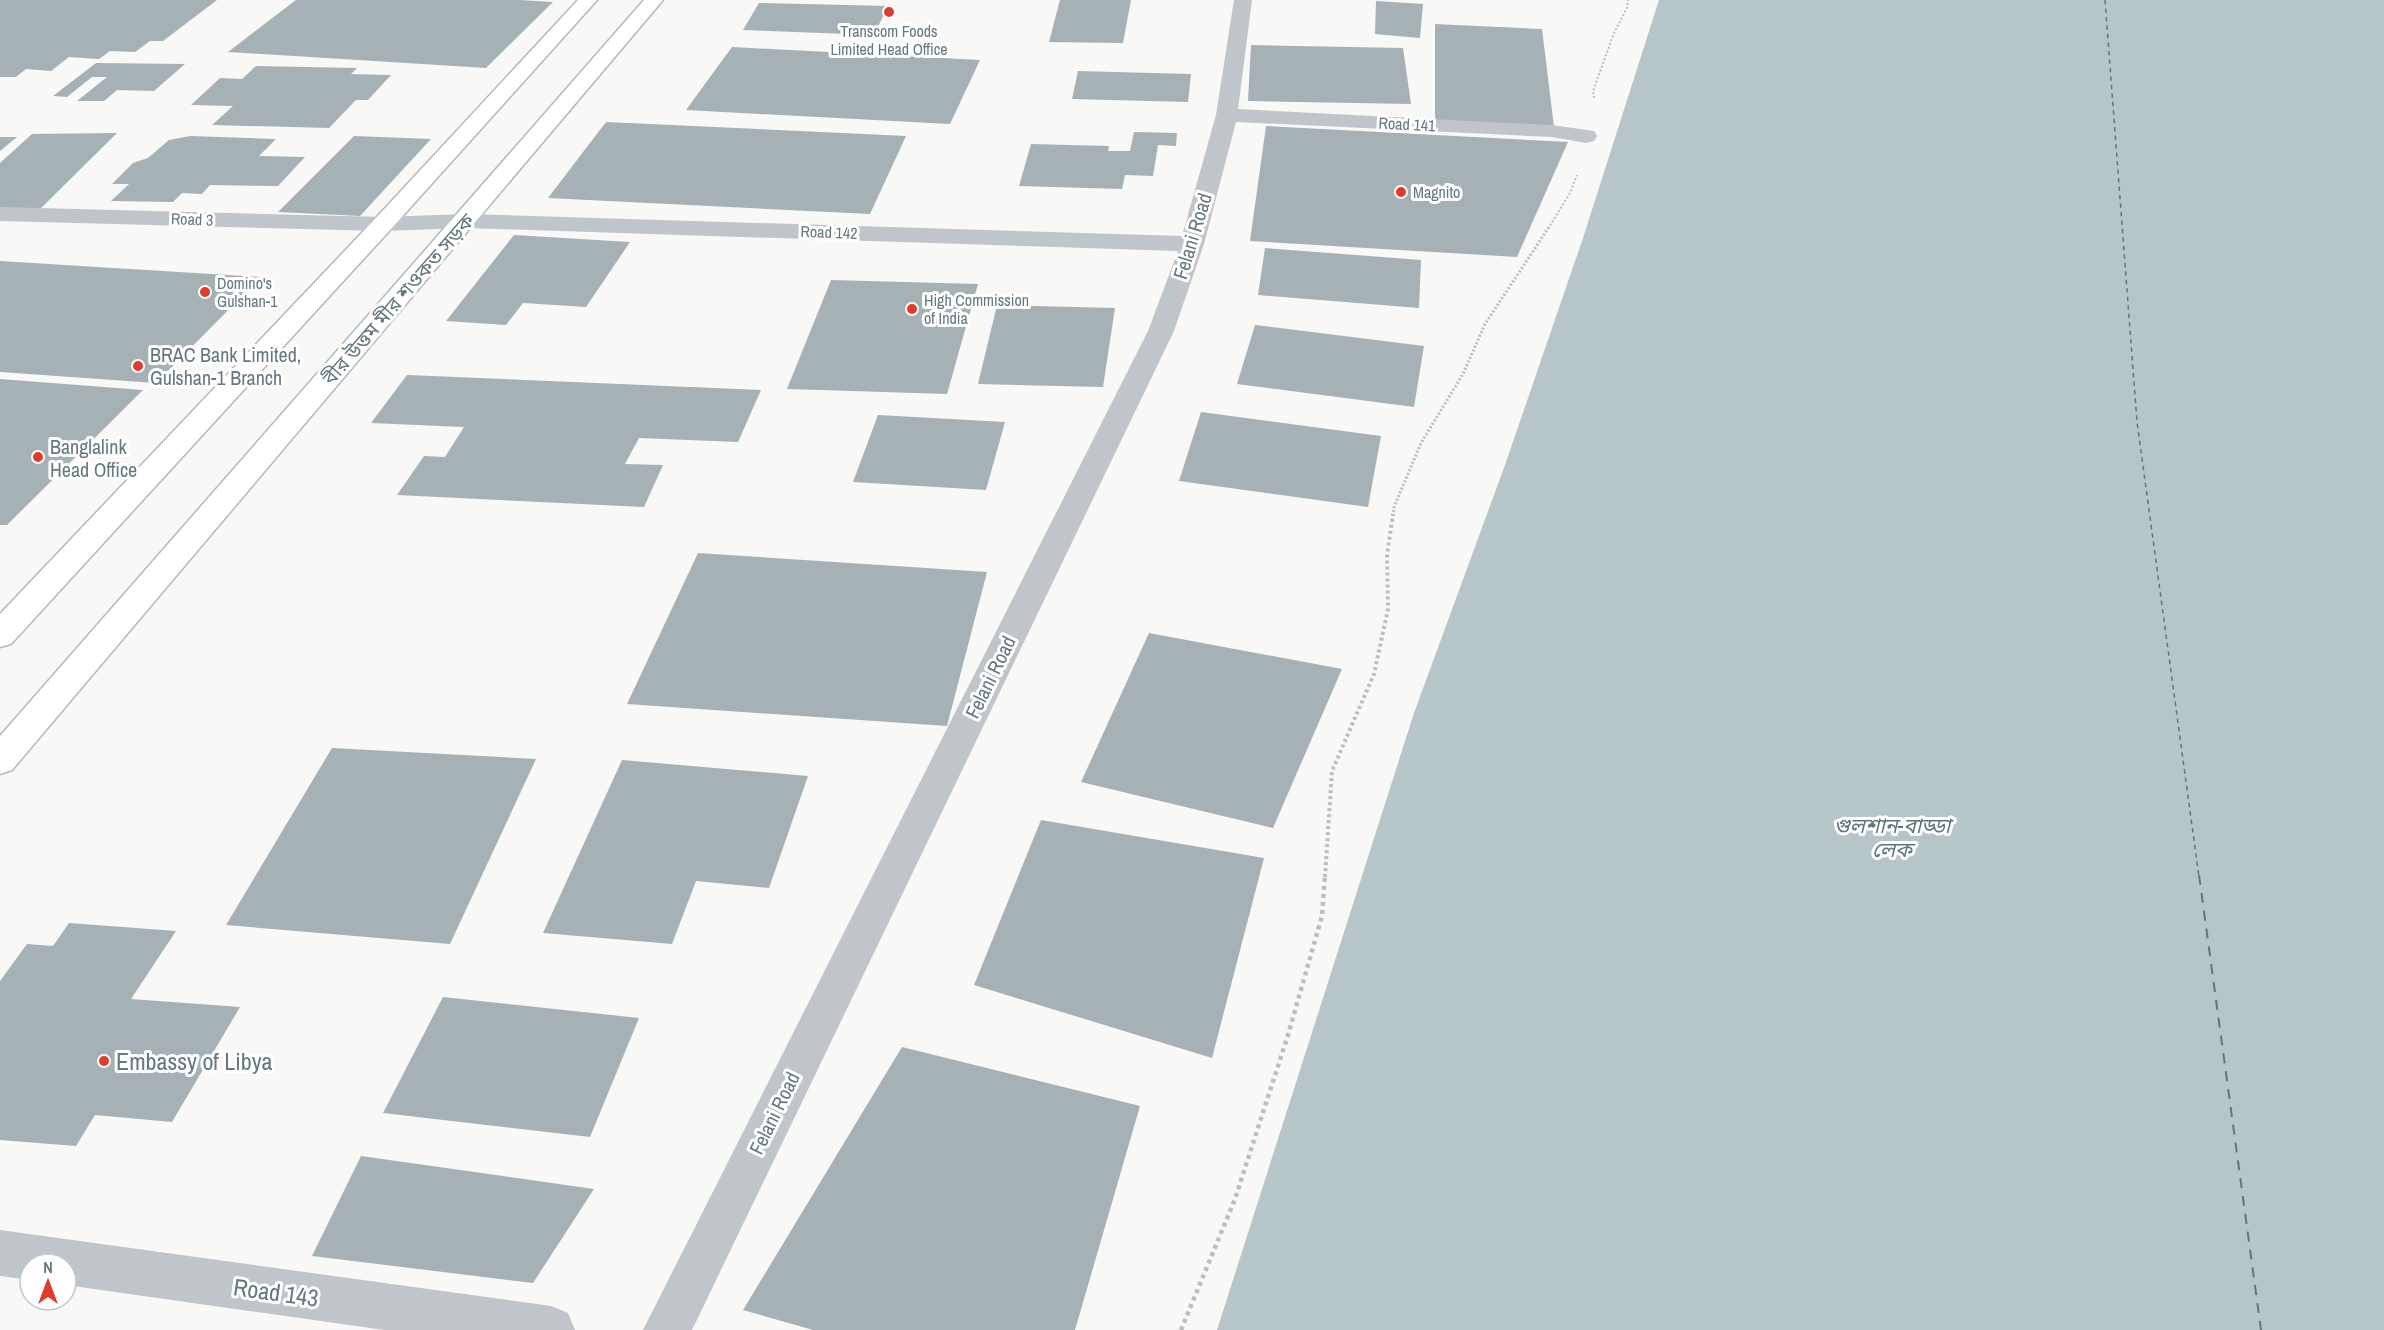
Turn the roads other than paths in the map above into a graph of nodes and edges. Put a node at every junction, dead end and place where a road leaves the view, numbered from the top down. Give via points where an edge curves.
1 (588, 0) edge
2 (654, 0) edge
3 (1243, 0) edge
4 (1227, 114) junction
5 (1586, 136) road end
6 (0, 214) edge
7 (466, 221) junction
8 (383, 224) junction
9 (1192, 244) junction
10 (0, 635) edge
11 (0, 760) edge
12 (0, 1253) edge
13 (551, 1330) edge
14 (667, 1330) edge

1 - 8 main road
2 - 7 main road, বীর উত্তম মীর শওকত সড়ক
3 - 4 street, Felani Road
4 - 5 street, Road 141
4 - 9 street, Felani Road
6 - 8 street, Road 3
7 - 8 street, Road 3
7 - 9 street, Road 142
7 - 11 main road, বীর উত্তম মীর শওকত সড়ক
8 - 10 main road
9 - 14 street, Felani Road via 1161,331
12 - 13 street, Road 143

